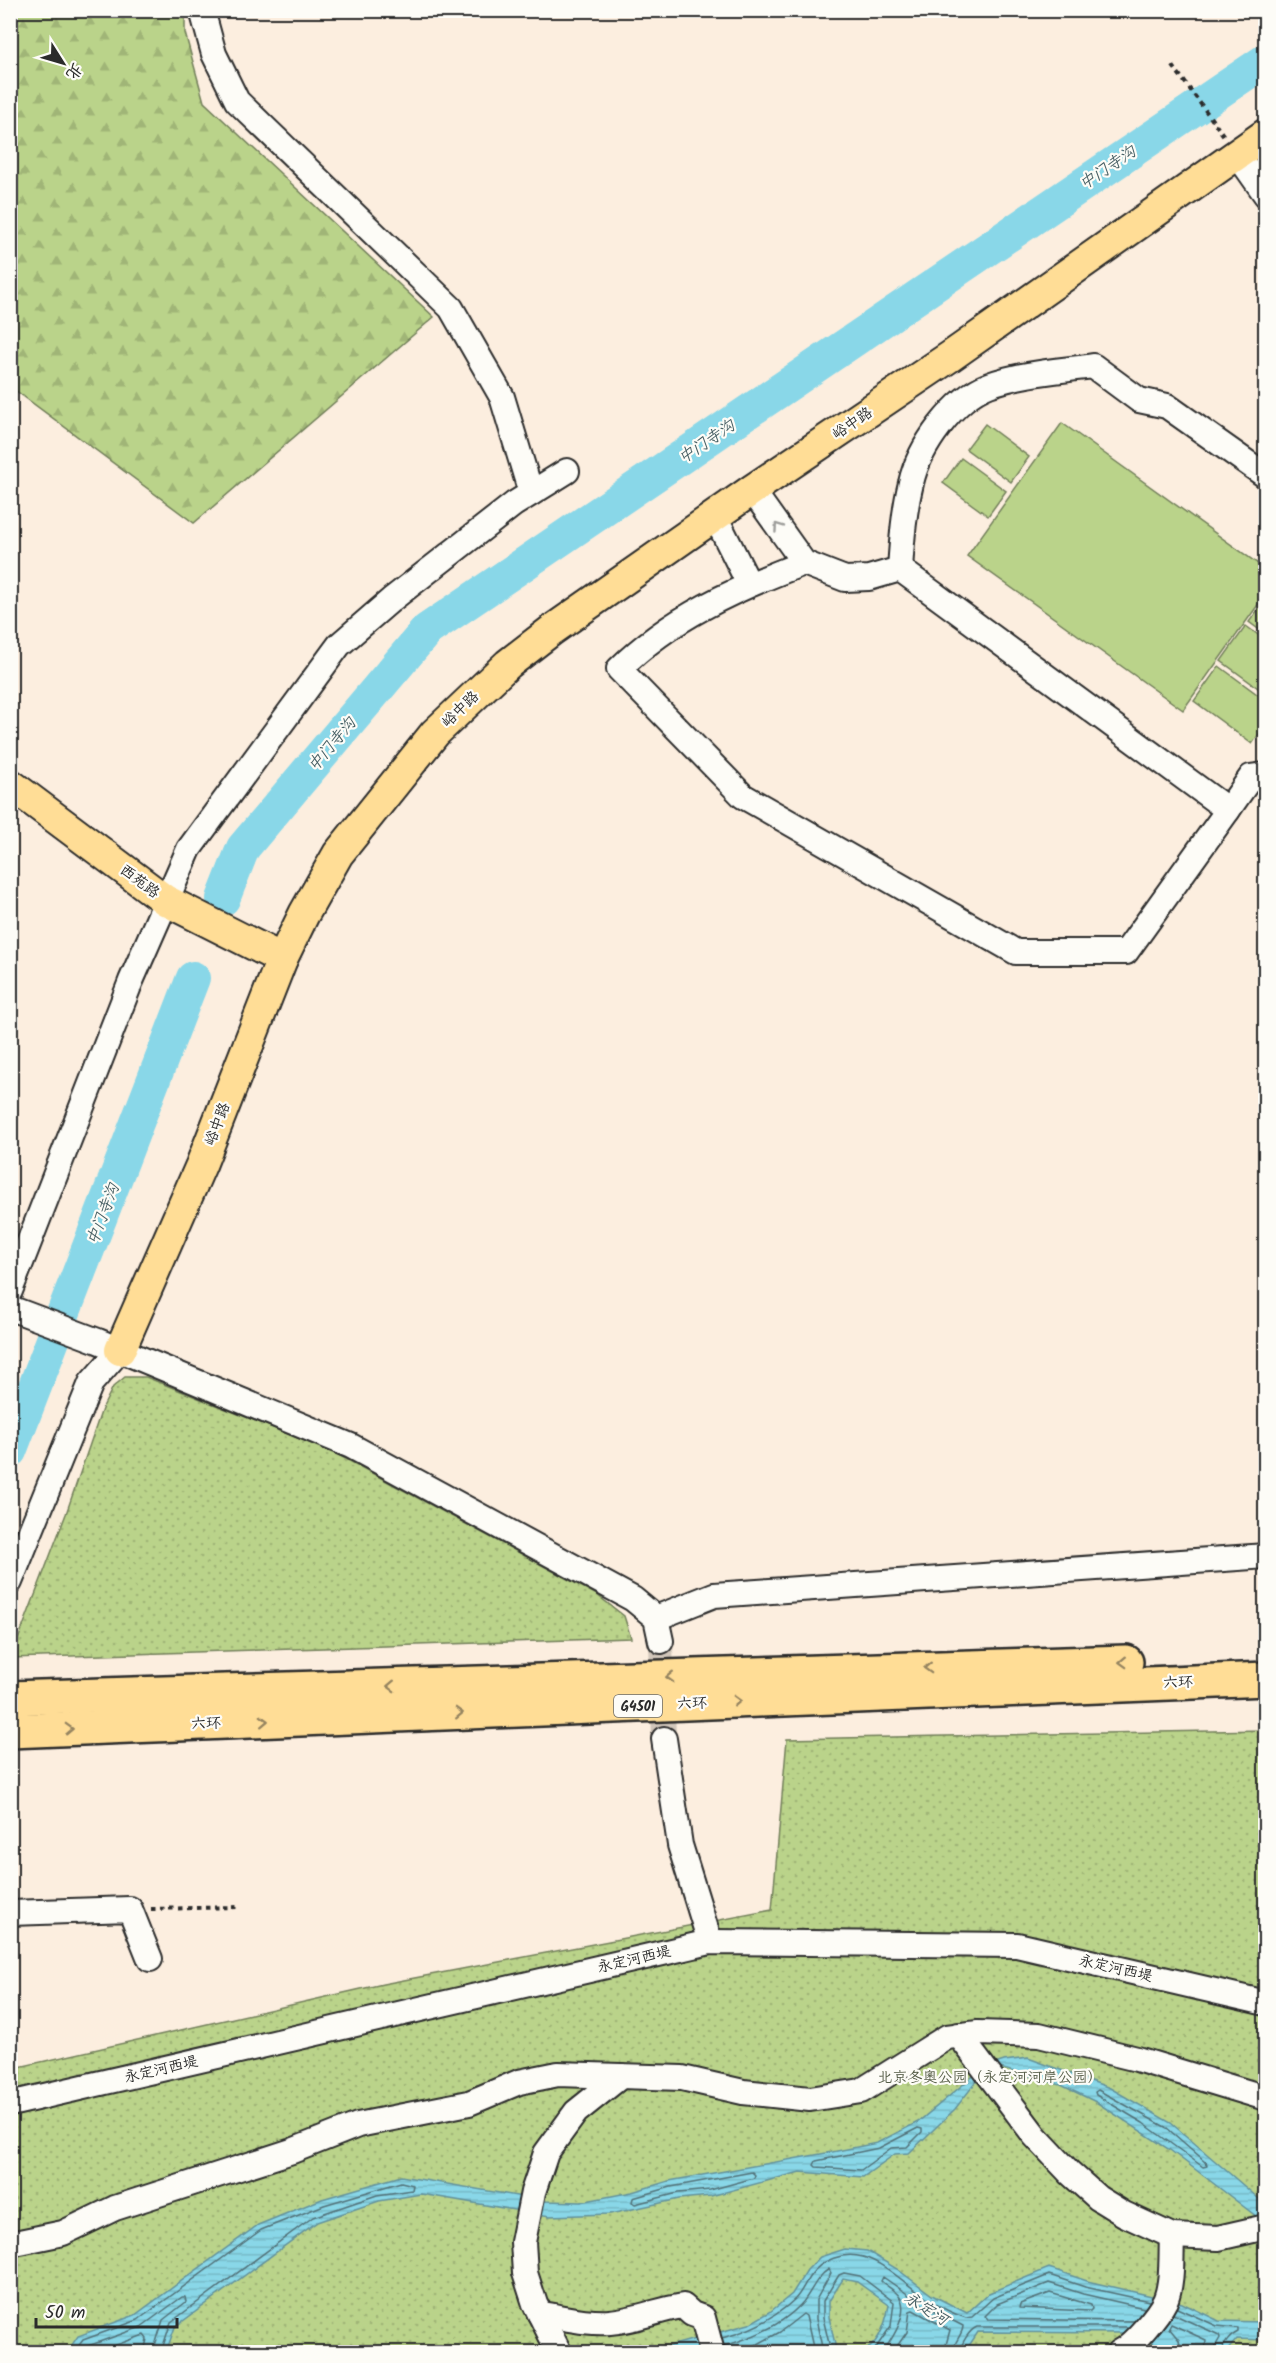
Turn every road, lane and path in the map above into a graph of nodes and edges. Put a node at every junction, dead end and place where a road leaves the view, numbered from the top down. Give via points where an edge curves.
1 (202, 10) edge
2 (1173, 66) dead end
3 (1266, 134) edge
4 (1237, 154) junction
5 (1266, 195) edge
6 (567, 471) dead end
7 (1266, 476) edge
8 (752, 490) junction
9 (531, 493) junction
10 (715, 516) junction
11 (804, 563) junction
12 (900, 569) junction
13 (749, 584) junction
14 (1266, 775) edge
15 (10, 784) edge
16 (1228, 810) junction
17 (165, 900) junction
18 (282, 959) junction
19 (10, 1291) edge
20 (10, 1308) edge
21 (109, 1345) junction
22 (1266, 1556) edge
23 (10, 1582) edge
24 (1266, 1658) edge
25 (1266, 1679) edge
26 (10, 1698) edge
27 (10, 1731) edge
28 (664, 1739) tunnel mouth
29 (239, 1907) dead end
30 (130, 1910) junction
31 (10, 1913) edge
32 (710, 1942) junction
33 (150, 1959) dead end
34 (1266, 2004) edge
35 (959, 2035) junction
36 (621, 2076) junction
37 (1266, 2098) edge
38 (10, 2104) edge
39 (1261, 2229) edge
40 (1172, 2236) junction
41 (10, 2244) edge
42 (540, 2314) junction
43 (710, 2343) edge
44 (1127, 2346) edge
45 (559, 2352) edge

1 - 9 street via 214,54 237,101 451,308 502,397
2 - 4 path
3 - 4 main road, 峪中路
4 - 5 street
4 - 8 main road, 峪中路 via 951,356
6 - 9 street
7 - 12 street via 1167,406 1139,400 1093,366 1022,377 988,386 961,401 928,442 911,480
8 - 10 main road, 峪中路
11 -> 8 street
9 - 17 street via 391,600 339,645 189,849
10 - 13 street
10 - 18 main road, 峪中路 via 508,664 435,733 338,854
11 - 12 street via 845,579 869,578
11 - 13 street
12 - 16 street
13 - 16 street via 690,614 619,669 743,796 1016,952 1126,952
14 - 16 street via 1251,777
15 - 17 main road, 西苑路
17 - 18 main road, 西苑路
17 - 19 street
18 - 21 main road, 峪中路 via 201,1165
20 - 21 street
21 - 22 street via 351,1446 633,1599 658,1629 714,1595
21 - 23 street, 峪中路
24 -> 26 highway, 六环 / G4501
27 -> 25 highway, 六环 / G4501
28 - 32 street via 681,1845
29 - 30 path
30 - 31 street
30 - 33 street
32 - 34 street, 永定河西堤 via 1017,1945
32 - 38 street, 永定河西堤
35 - 36 street via 947,2037 861,2091 810,2099 743,2092 682,2078
35 - 37 street via 1039,2036 1137,2059
35 - 40 street via 1035,2136 1070,2174 1124,2214
36 - 41 street via 558,2074 519,2082 469,2103 358,2125 292,2151 115,2208 63,2233
36 - 42 street via 576,2112 546,2153 523,2242 525,2273
39 - 40 street via 1218,2238
40 - 44 street via 1165,2300
42 - 43 street via 592,2323 611,2322 683,2306 703,2318
42 - 45 street

